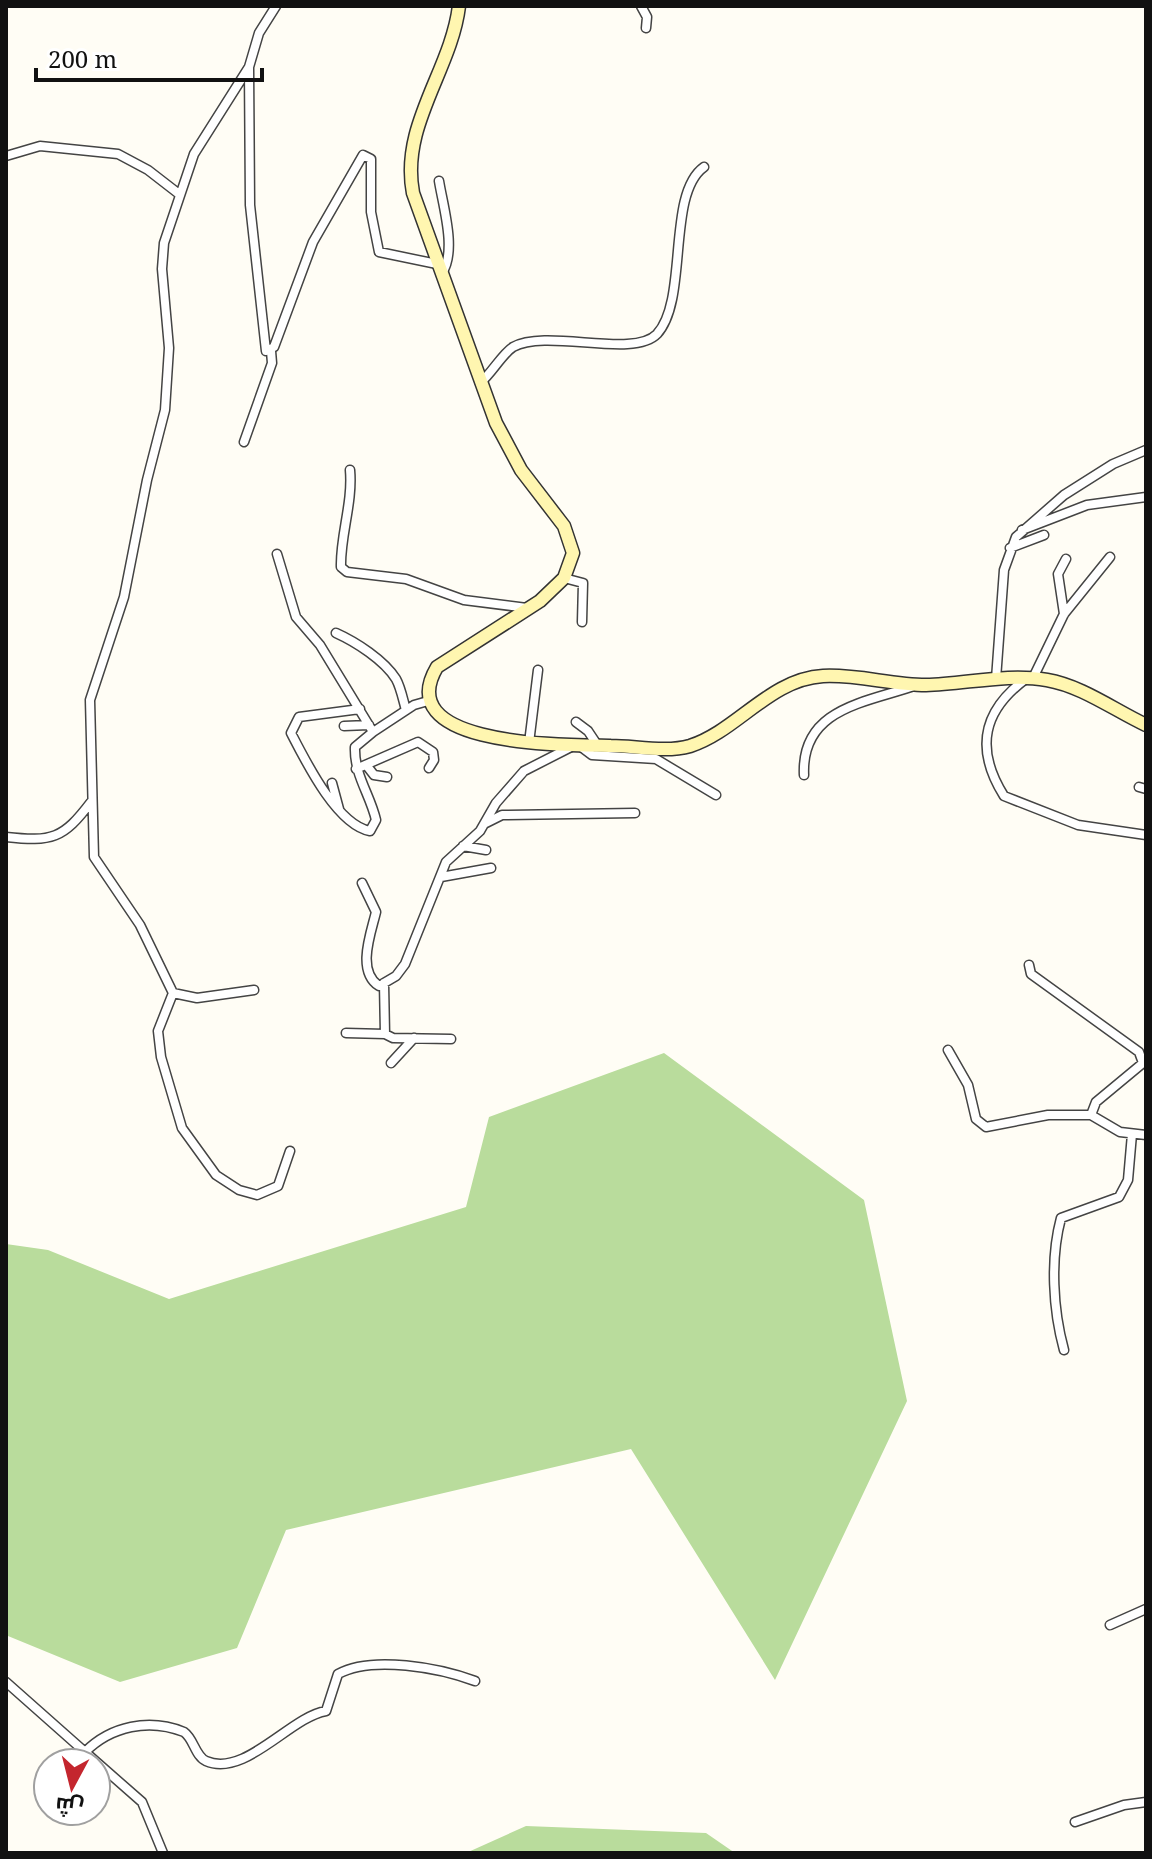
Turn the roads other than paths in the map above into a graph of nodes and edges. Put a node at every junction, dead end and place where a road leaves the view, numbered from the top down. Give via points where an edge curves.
1 (276, 6) edge
2 (459, 6) edge
3 (641, 6) edge
4 (646, 28) dead end
5 (249, 67) junction
6 (6, 156) edge
7 (704, 167) dead end
8 (439, 181) dead end
9 (179, 194) junction
10 (439, 269) junction
11 (271, 351) junction
12 (480, 383) junction
13 (244, 442) dead end
14 (1146, 450) edge
15 (350, 470) dead end
16 (1146, 497) edge
17 (1022, 530) junction
18 (1044, 535) dead end
19 (1009, 549) junction
20 (277, 554) dead end
21 (1110, 557) dead end
22 (1066, 559) dead end
23 (564, 578) junction
24 (528, 608) junction
25 (1064, 614) junction
26 (582, 622) dead end
27 (336, 633) dead end
28 (538, 670) dead end
29 (1030, 678) junction
30 (996, 679) junction
31 (920, 684) junction
32 (428, 701) junction
33 (360, 709) junction
34 (406, 710) junction
35 (576, 722) dead end
36 (1146, 725) edge
37 (344, 726) dead end
38 (371, 729) junction
39 (529, 743) junction
40 (578, 745) junction
41 (598, 746) junction
42 (367, 766) junction
43 (429, 768) dead end
44 (356, 769) junction
45 (804, 775) dead end
46 (387, 777) dead end
47 (332, 783) dead end
48 (716, 795) dead end
49 (91, 801) junction
50 (635, 813) dead end
51 (339, 814) junction
52 (486, 823) junction
53 (1146, 835) edge
54 (6, 837) edge
55 (463, 846) junction
56 (486, 850) dead end
57 (491, 868) dead end
58 (441, 877) junction
59 (362, 883) dead end
60 (1029, 965) dead end
61 (384, 983) junction
62 (254, 990) dead end
63 (173, 993) junction
64 (346, 1033) dead end
65 (385, 1034) junction
66 (414, 1038) junction
67 (451, 1039) dead end
68 (948, 1050) dead end
69 (391, 1063) dead end
70 (1091, 1115) junction
71 (1132, 1134) junction
72 (1146, 1135) edge
73 (290, 1151) dead end
74 (1064, 1350) dead end
75 (1146, 1609) edge
76 (1110, 1625) dead end
77 (475, 1681) dead end
78 (6, 1682) edge
79 (79, 1747) edge
80 (92, 1747) edge
81 (112, 1776) edge
82 (1146, 1802) edge
83 (1075, 1822) dead end
84 (163, 1853) edge

1 - 5 street via 259,33
2 - 10 street via 410,164 413,193
3 - 4 street
5 - 9 street via 194,154
5 - 11 street via 252,248 262,343
6 - 9 street via 40,146 118,154
7 - 12 street via 691,189 671,307 657,333 636,342 558,341 513,347
8 - 10 street via 446,264
9 - 49 street via 162,269 167,397 124,597 90,700
10 - 11 street via 379,252 371,212 371,159 363,155 313,242
10 - 12 street
11 - 13 street via 272,363
12 - 23 street via 510,453 567,533 572,561
14 - 17 street via 1093,476
15 - 24 street via 349,522 341,557 347,572 395,577 464,600
16 - 17 street via 1087,505
17 - 19 street
18 - 19 street
19 - 30 street
20 - 33 street via 296,617
21 - 25 street
22 - 25 street via 1058,574
23 - 24 street
23 - 26 street via 583,583
24 - 32 street via 445,660 433,675
25 - 29 street
27 - 34 street via 386,668
28 - 39 street
29 - 30 street
29 - 36 street via 1070,687
29 - 53 street via 997,704 989,724 987,751 1004,796 1078,825
30 - 31 street
31 - 41 street via 819,676 769,696 688,746
31 - 45 street via 871,698 826,722 806,743
32 - 34 street
32 - 39 street via 449,723
33 - 38 street
33 - 51 street via 299,717 291,733
34 - 38 street
35 - 41 street
37 - 38 street
38 - 44 street via 355,747
39 - 40 street
40 - 41 street
40 - 48 street via 592,755 656,759
40 - 52 street via 524,771
42 - 43 street via 418,742 433,752
42 - 44 street
42 - 46 street via 374,775
44 - 51 street via 373,808 375,827 362,830
47 - 51 street
49 - 54 street via 71,828 52,839
49 - 63 street via 94,857 140,925
50 - 52 street via 502,815
52 - 55 street
55 - 56 street
55 - 58 street via 446,862
57 - 58 street
58 - 61 street via 405,964
59 - 61 street via 376,912 368,943 369,977 379,986
60 - 70 street via 1031,974 1142,1058 1143,1063 1096,1102
61 - 65 street
62 - 63 street via 197,998
63 - 73 street via 158,1031 161,1057 182,1128 216,1175 257,1195 278,1186
64 - 65 street
65 - 66 street
66 - 67 street
66 - 69 street
68 - 70 street via 968,1085 976,1119 986,1127 1048,1115
70 - 71 street
71 - 72 street
71 - 74 street via 1128,1180 1119,1197 1061,1218 1055,1252 1056,1313
75 - 76 street
77 - 80 street via 435,1668 351,1667 338,1674 326,1711 301,1718 239,1760 206,1761 188,1735 159,1726 110,1733
78 - 79 street
81 - 84 street via 142,1802
82 - 83 street

